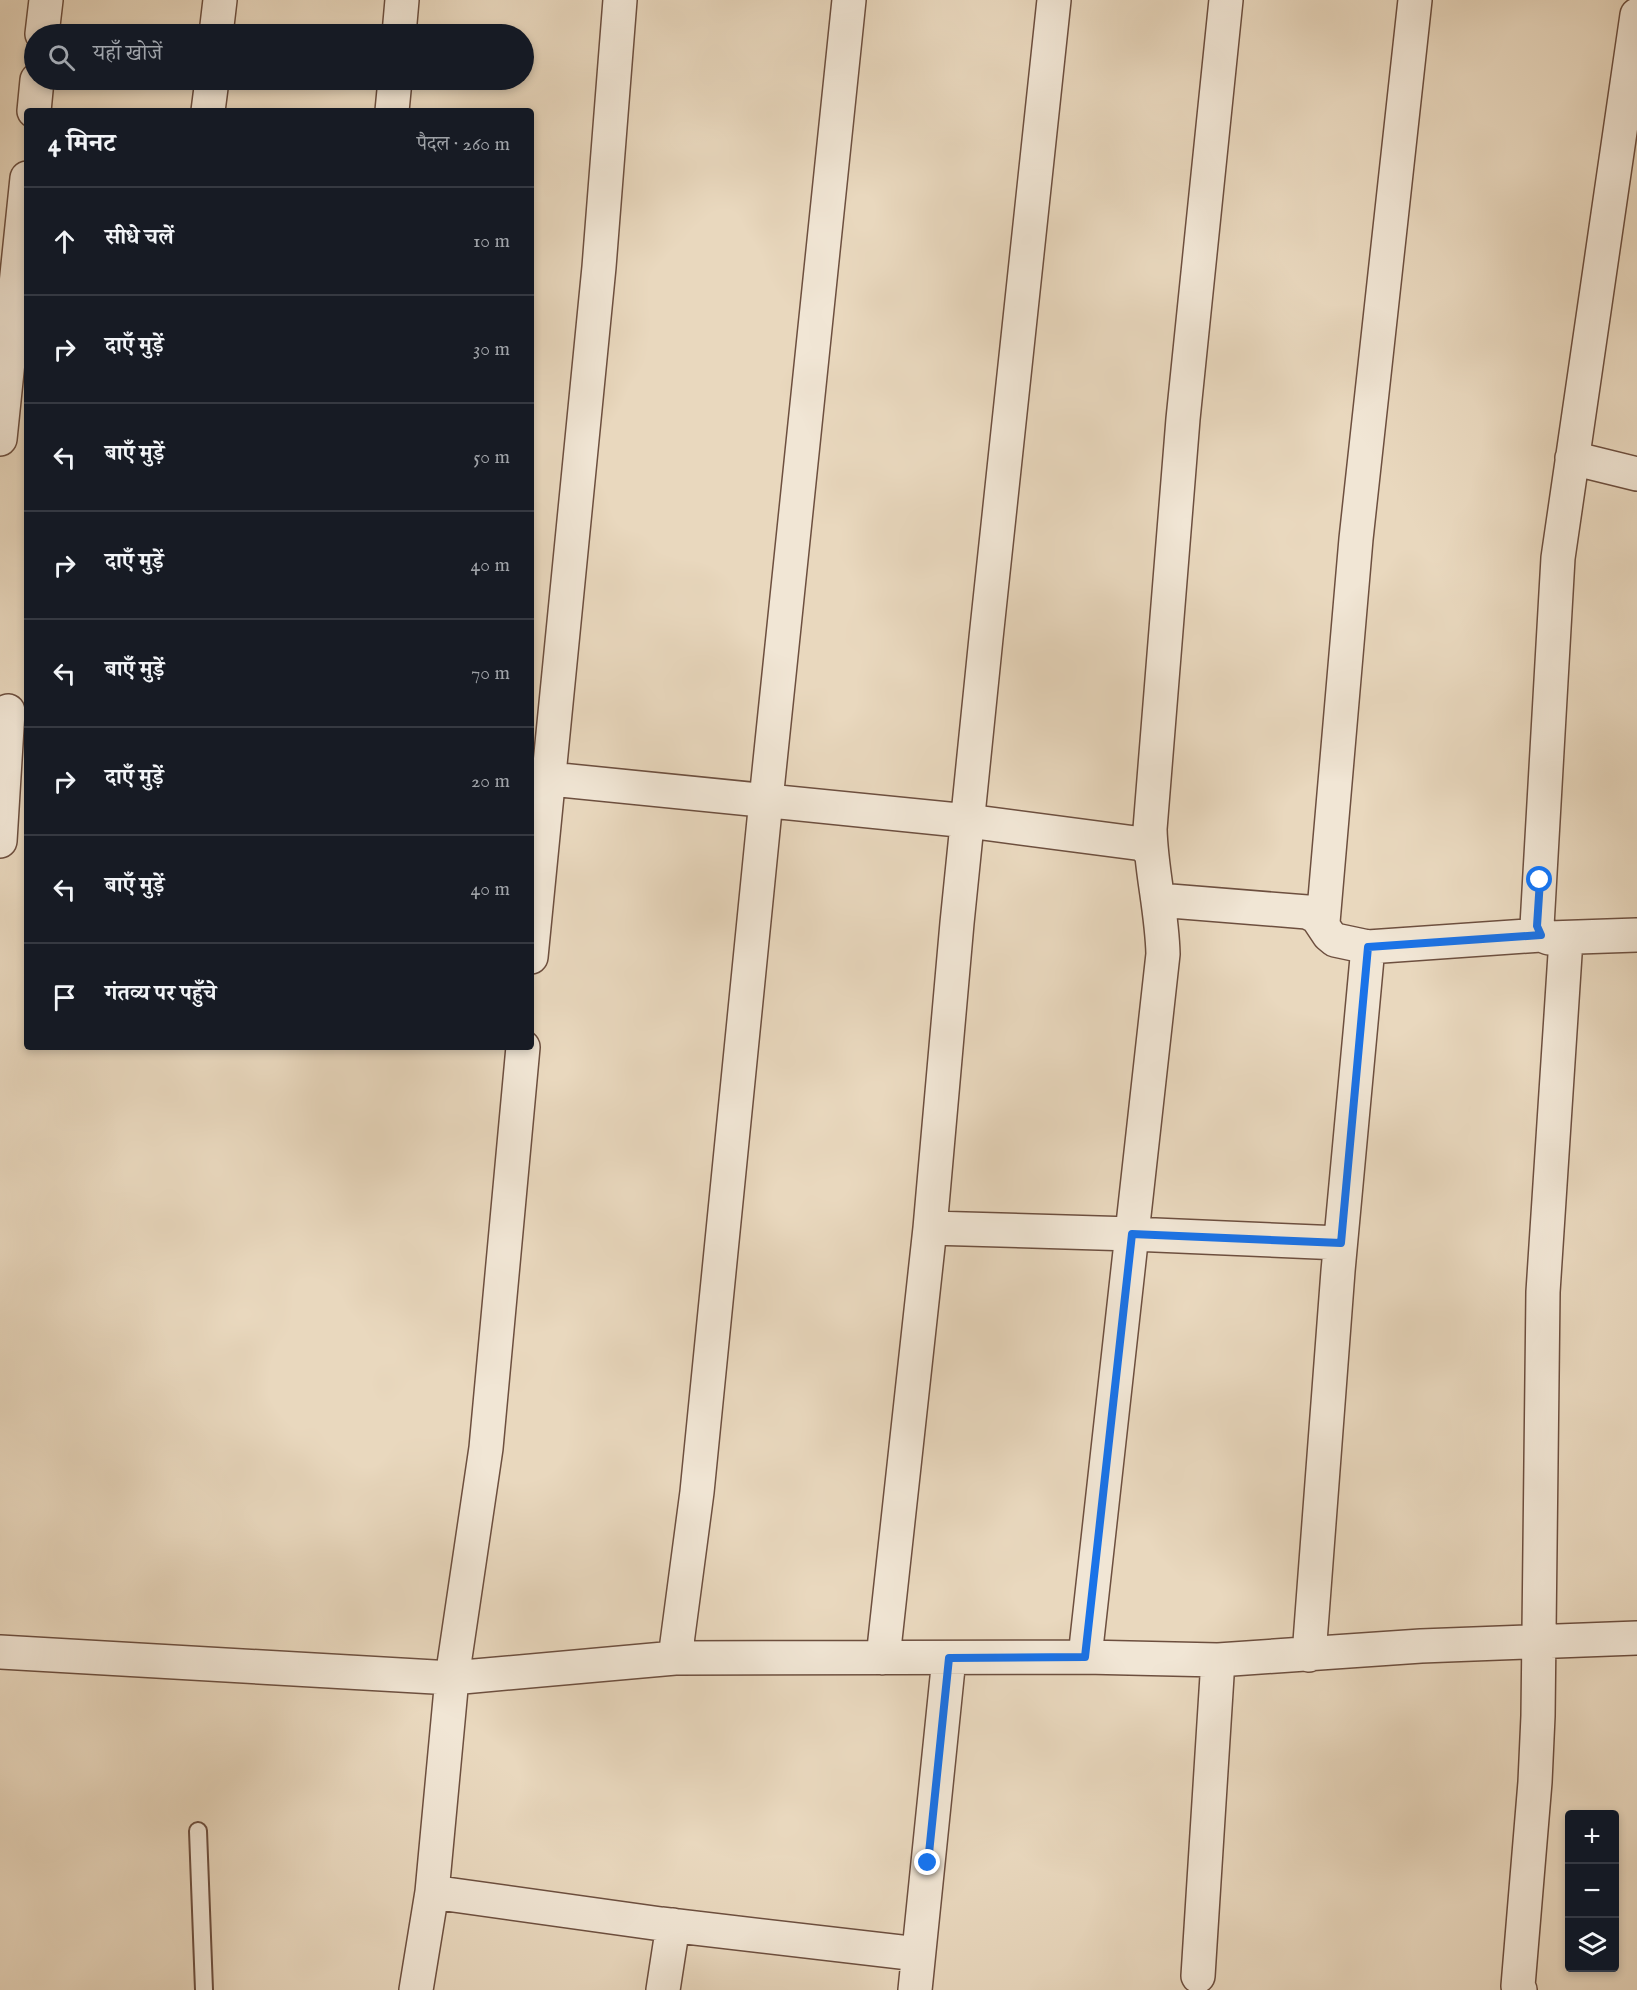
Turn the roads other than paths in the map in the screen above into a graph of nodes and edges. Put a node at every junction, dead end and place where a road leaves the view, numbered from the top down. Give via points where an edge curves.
1 (46, 0) edge
2 (220, 0) edge
3 (402, 0) edge
4 (620, 0) edge
5 (849, 0) edge
6 (1054, 0) edge
7 (1226, 0) edge
8 (1415, 0) edge
9 (1637, 15) edge
10 (43, 24) edge
11 (217, 24) edge
12 (400, 24) edge
13 (36, 90) edge
14 (211, 90) edge
15 (394, 90) edge
16 (34, 108) edge
17 (208, 108) edge
18 (392, 108) edge
19 (24, 210) edge
20 (13, 325) edge
21 (0, 439) edge
22 (1572, 458) junction
23 (1637, 474) edge
24 (12, 711) edge
25 (539, 778) edge
26 (766, 800) junction
27 (968, 821) junction
28 (0, 841) edge
29 (1150, 852) junction
30 (534, 890) edge
31 (1158, 900) junction
32 (1323, 922) junction
33 (1637, 935) edge
34 (1553, 937) junction
35 (1368, 947) junction
36 (523, 1050) edge
37 (930, 1228) junction
38 (1132, 1234) junction
39 (1341, 1243) junction
40 (1637, 1638) edge
41 (1538, 1641) junction
42 (0, 1652) edge
43 (1309, 1655) junction
44 (1085, 1657) junction
45 (675, 1658) junction
46 (883, 1658) junction
47 (949, 1658) junction
48 (1218, 1660) junction
49 (452, 1678) junction
50 (198, 1831) dead end
51 (432, 1892) junction
52 (673, 1925) junction
53 (918, 1954) junction
54 (1197, 1976) dead end
55 (204, 1990) edge
56 (416, 1990) edge
57 (663, 1990) edge
58 (915, 1990) edge
59 (1520, 1990) edge

1 - 10 street
2 - 11 street
3 - 12 street
4 - 25 street via 599,267
5 - 26 street
6 - 27 street
7 - 29 street via 1183,419
8 - 32 street via 1356,539
9 - 22 street
13 - 16 street
14 - 17 street
15 - 18 street
19 - 20 street
20 - 21 street
22 - 23 street
22 - 34 street via 1558,558 1537,926
24 - 28 street
25 - 26 street
25 - 30 street
26 - 27 street
26 - 45 street via 702,1445
27 - 29 street via 1143,844
27 - 37 street
29 - 31 street
31 - 32 street via 1307,912
31 - 38 street via 1162,954
32 - 35 street via 1335,940
33 - 34 street
34 - 35 street
34 - 41 street
35 - 39 street
36 - 49 street via 486,1448
37 - 38 street
37 - 46 street
38 - 39 street
38 - 44 street
39 - 43 street
40 - 41 street
41 - 43 street
41 - 59 street via 1536,1782
42 - 49 street
43 - 48 street
44 - 47 street
44 - 48 street
45 - 46 street
45 - 49 street
46 - 47 street
47 - 53 street
48 - 54 street
49 - 51 street
50 - 55 lane
51 - 52 street
51 - 56 street
52 - 53 street
52 - 57 street
53 - 58 street

